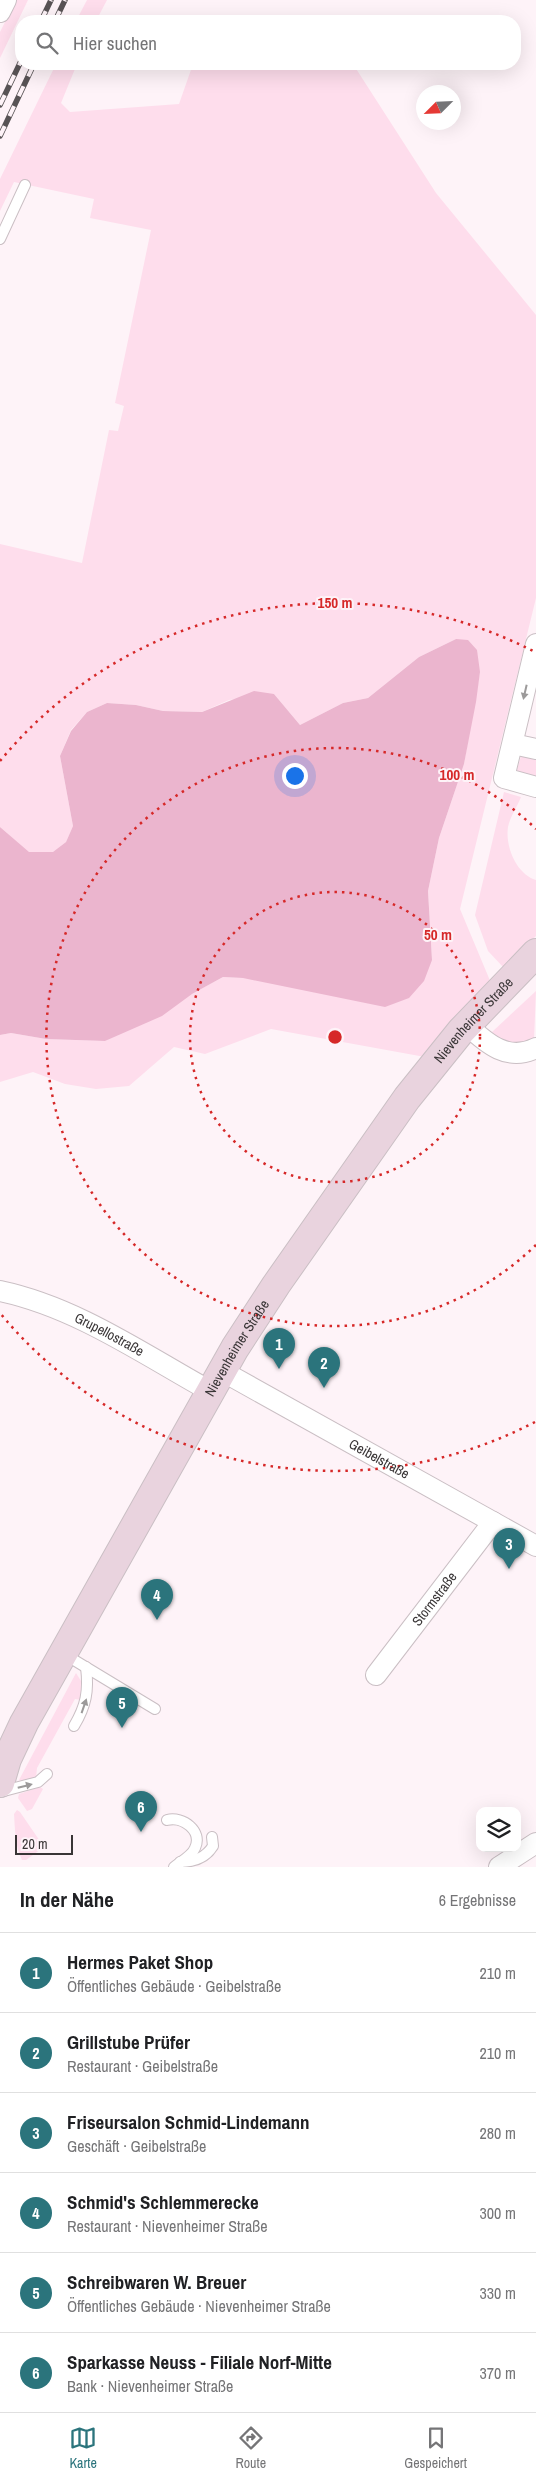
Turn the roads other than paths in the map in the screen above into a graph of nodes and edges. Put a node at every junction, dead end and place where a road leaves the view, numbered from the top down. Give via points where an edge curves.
1 (6, 0) edge
2 (0, 12) edge
3 (25, 184) dead end
4 (0, 239) edge
5 (536, 644) edge
6 (513, 744) junction
7 (536, 749) edge
8 (536, 787) edge
9 (536, 953) edge
10 (467, 1025) junction
11 (536, 1048) edge
12 (0, 1291) edge
13 (216, 1381) junction
14 (493, 1522) junction
15 (536, 1546) edge
16 (63, 1653) junction
17 (86, 1667) junction
18 (376, 1675) dead end
19 (155, 1709) dead end
20 (74, 1726) dead end
21 (47, 1774) dead end
22 (0, 1783) edge
23 (0, 1792) edge
24 (167, 1820) dead end
25 (212, 1837) dead end
26 (536, 1843) edge
27 (177, 1865) edge
28 (499, 1867) edge

1 - 2 street
3 - 4 lane
5 -> 6 street
6 - 7 street
6 - 8 street via 504,778
9 - 10 main road, Nievenheimer Straße
10 - 11 street via 480,1038 502,1051 520,1054
10 - 13 main road, Nievenheimer Straße via 401,1106 276,1285
12 - 13 street, Grupellostraße via 25,1296 61,1310
13 - 14 street, Geibelstraße
13 - 16 main road, Nievenheimer Straße
14 - 15 street, Geibelstraße
14 - 18 street, Stormstraße
16 - 17 lane
16 - 22 main road, Nievenheimer Straße via 7,1758
17 - 19 lane
20 -> 17 lane via 87,1698
23 -> 21 lane via 38,1782
24 - 27 lane via 184,1820 196,1837 195,1849
25 - 27 lane via 213,1846 204,1856
26 - 28 street

